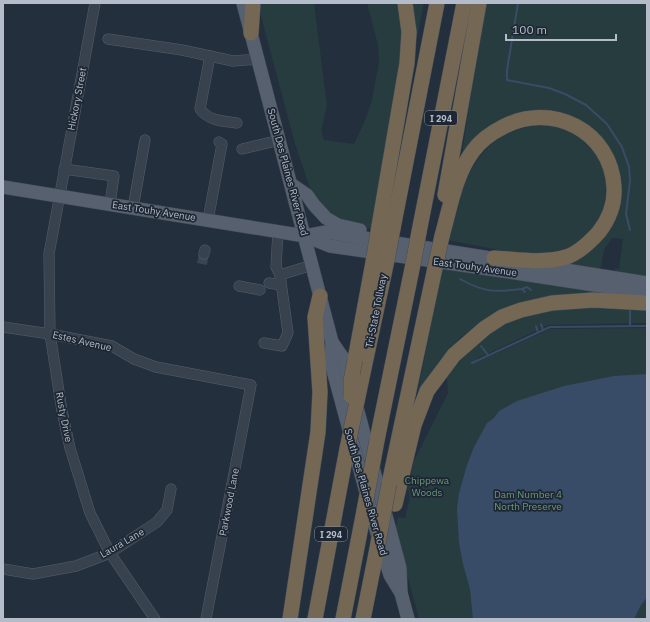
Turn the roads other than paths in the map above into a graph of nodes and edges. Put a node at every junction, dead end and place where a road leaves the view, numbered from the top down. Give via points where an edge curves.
1 (95, 3) edge
2 (243, 3) edge
3 (254, 3) edge
4 (405, 3) edge
5 (437, 3) edge
6 (464, 3) edge
7 (479, 3) edge
8 (251, 33) junction
9 (108, 39) dead end
10 (210, 56) junction
11 (258, 59) junction
12 (237, 123) dead end
13 (145, 140) dead end
14 (280, 140) junction
15 (218, 142) dead end
16 (242, 149) dead end
17 (64, 169) junction
18 (291, 184) junction
19 (3, 187) edge
20 (59, 196) junction
21 (110, 204) junction
22 (133, 208) junction
23 (208, 220) junction
24 (278, 232) junction
25 (386, 232) junction
26 (305, 236) junction
27 (440, 236) junction
28 (494, 258) junction
29 (380, 259) junction
30 (312, 265) junction
31 (280, 280) junction
32 (269, 283) dead end
33 (647, 283) edge
34 (239, 286) dead end
35 (260, 290) dead end
36 (647, 294) edge
37 (320, 296) junction
38 (647, 302) edge
39 (3, 327) edge
40 (50, 334) junction
41 (264, 343) dead end
42 (251, 385) joint
43 (351, 425) junction
44 (172, 489) dead end
45 (110, 553) junction
46 (377, 559) junction
47 (3, 569) edge
48 (155, 619) edge
49 (206, 619) edge
50 (290, 619) edge
51 (315, 619) edge
52 (343, 619) edge
53 (363, 619) edge
54 (408, 619) edge

1 - 17 street, Hickory Street
2 - 8 main road, South Des Plaines River Road
3 - 8 highway
4 - 25 highway via 409,32 408,63
5 - 25 highway, Tri-State Tollway / I 294
6 - 52 highway, I 294, bridge
7 - 27 highway
8 - 11 main road, South Des Plaines River Road
9 - 10 street
10 - 11 street via 233,61
10 - 12 street via 200,109 213,120
11 - 14 main road, South Des Plaines River Road
13 - 22 street
14 - 16 street
14 - 18 main road, South Des Plaines River Road
15 - 23 street via 222,144
17 - 20 street, Hickory Street
17 - 21 street via 114,176
18 - 25 main road via 307,195 326,218 338,225
18 - 26 main road, South Des Plaines River Road
19 - 20 main road, East Touhy Avenue
20 - 21 main road, East Touhy Avenue
20 - 40 street, Rusty Drive via 49,254
21 - 22 main road, East Touhy Avenue
22 - 23 main road, East Touhy Avenue
23 - 24 main road, East Touhy Avenue
24 - 26 main road, East Touhy Avenue
24 - 31 street via 276,267
25 - 26 main road, East Touhy Avenue via 326,232
25 - 28 main road, East Touhy Avenue
25 - 29 highway, Tri-State Tollway / I 294, bridge
26 - 30 main road, South Des Plaines River Road
26 - 36 main road, East Touhy Avenue via 330,246
27 - 28 highway via 467,160 488,136 509,124 538,118 560,120 576,126 592,137 606,158 614,177 613,205 602,228 591,241 566,257 532,260
27 - 46 highway, bridge via 412,354 408,394 389,484
28 - 33 main road, East Touhy Avenue
29 - 43 highway, Tri-State Tollway / I 294, bridge via 362,382
29 - 43 highway, bridge via 355,360
30 - 31 street
30 - 37 main road, South Des Plaines River Road
31 - 32 street
31 - 41 street via 288,333 282,346
34 - 35 street
37 - 50 highway via 315,317 320,392 318,432
37 - 54 main road, South Des Plaines River Road via 332,342 343,358 400,568 401,593
38 - 46 highway via 593,300 536,306 502,317 454,355 427,391 414,425 395,504
39 - 40 street, Estes Avenue
40 - 42 street, Estes Avenue via 112,346 134,359 156,367
40 - 45 street, Rusty Drive via 70,448 90,513
42 - 49 street, Parkwood Lane
43 - 51 highway, Tri-State Tollway / I 294, bridge
44 - 45 street, Laura Lane via 167,510 157,522
45 - 47 street, Laura Lane via 76,566 33,574
45 - 48 street, Rusty Drive
46 - 53 highway

